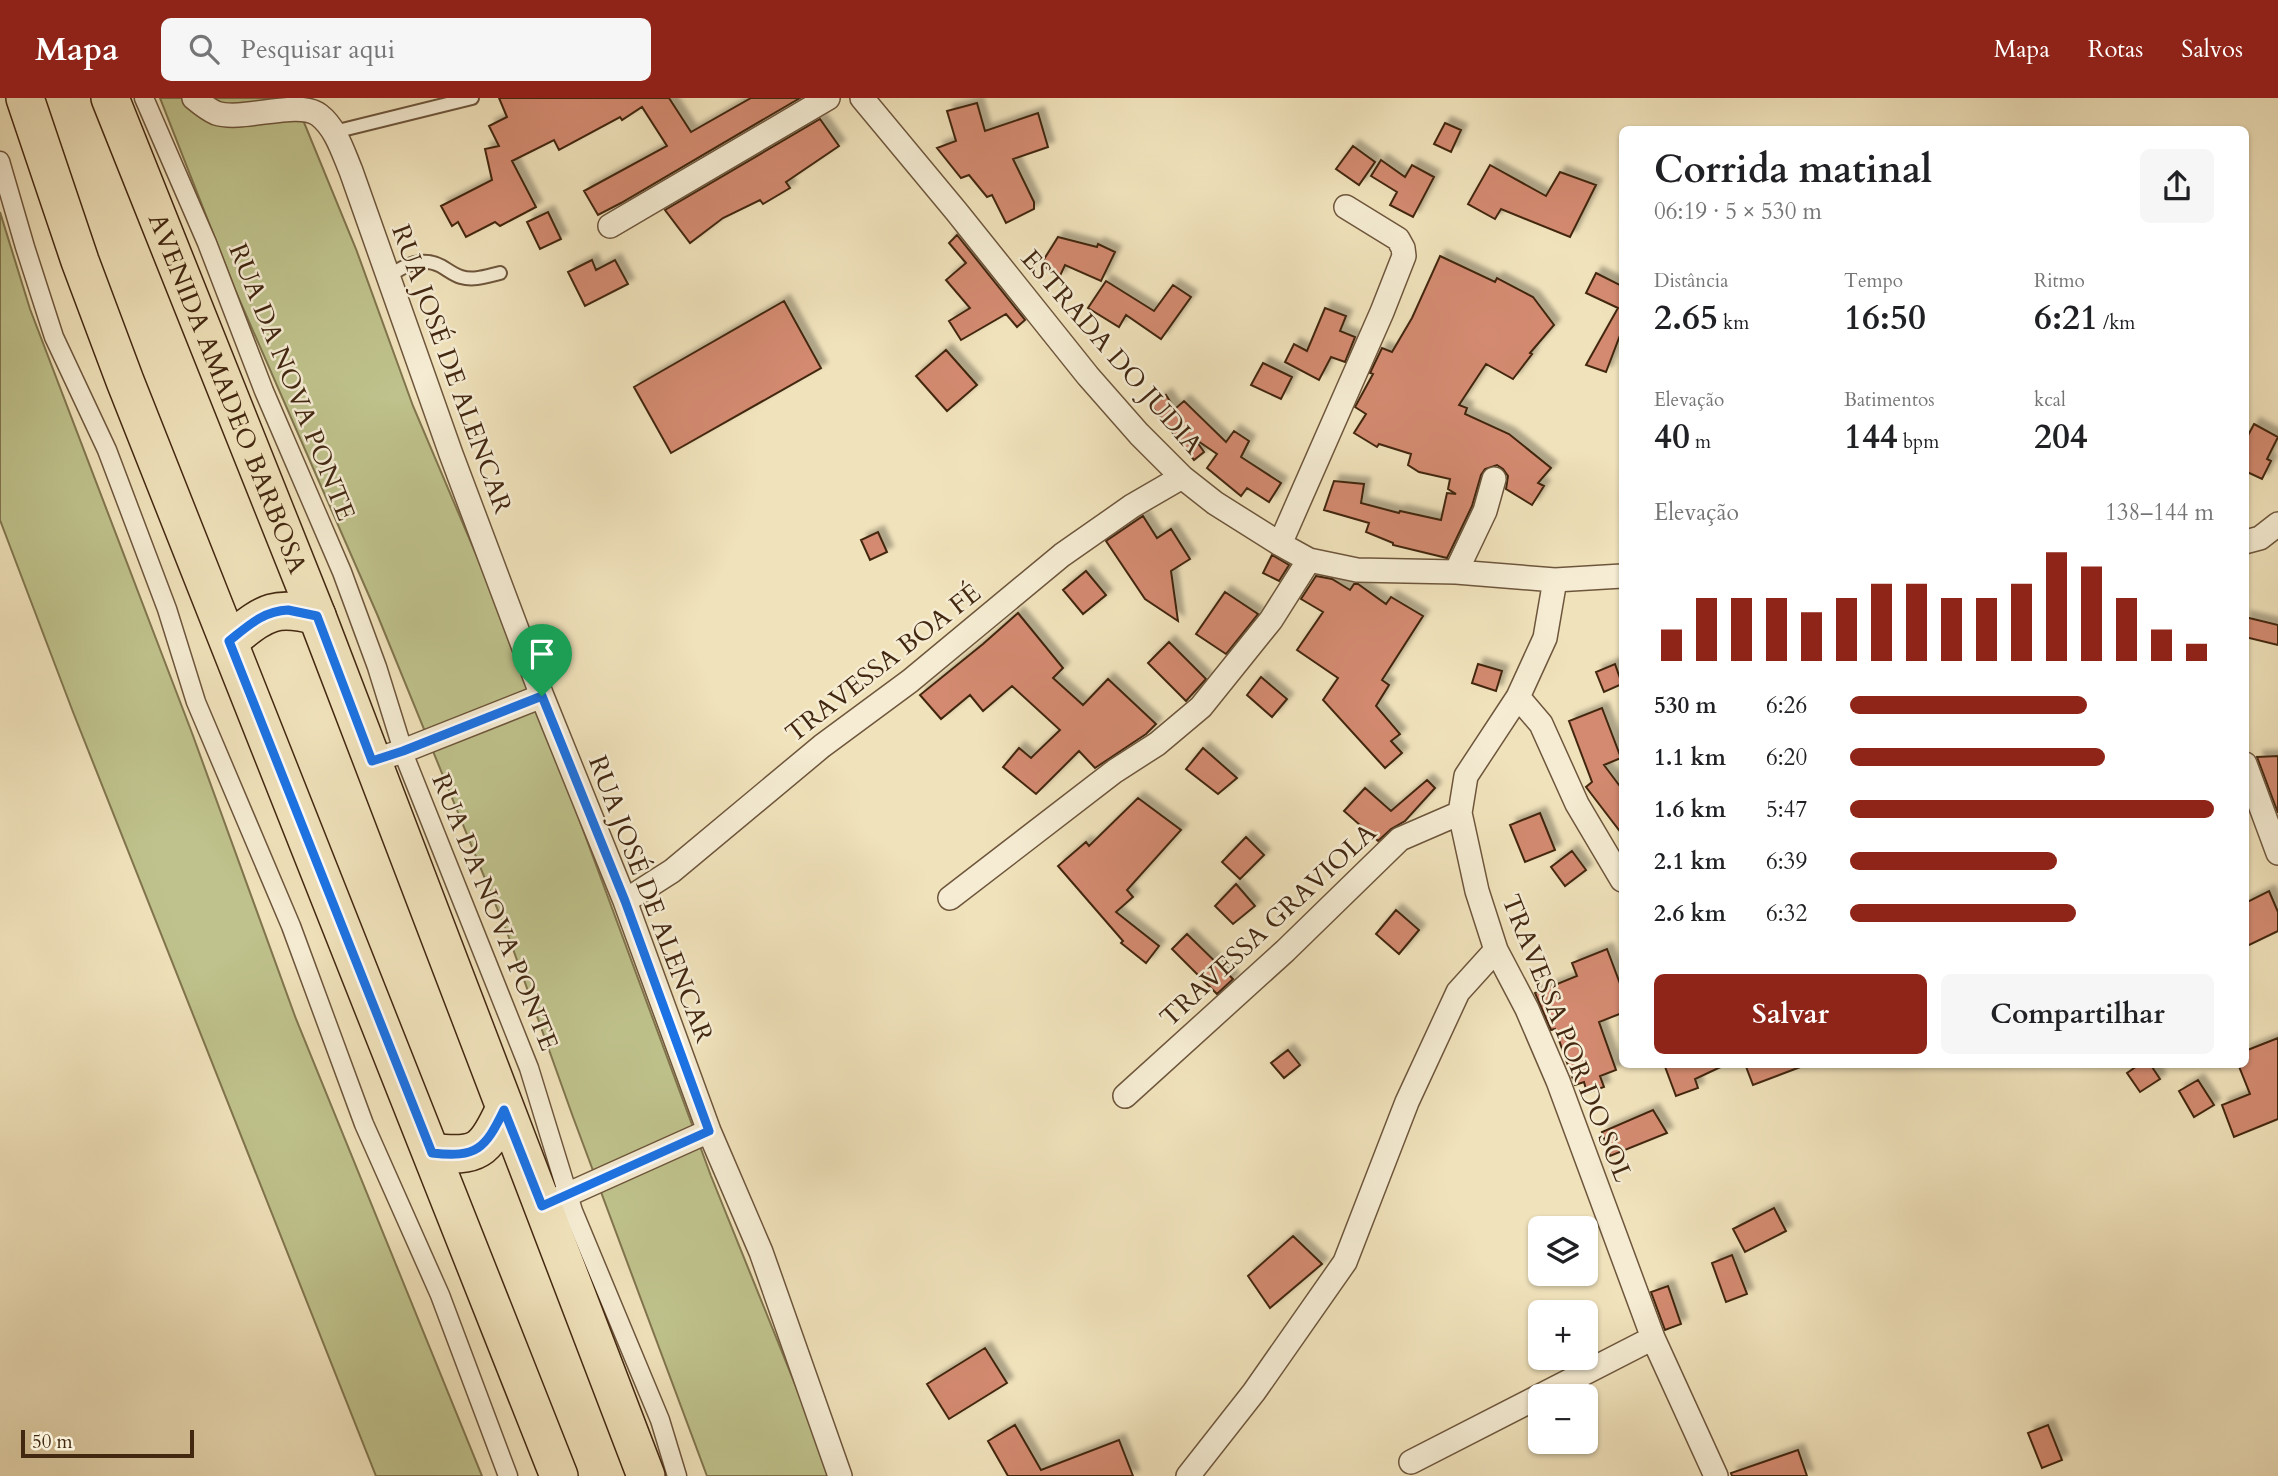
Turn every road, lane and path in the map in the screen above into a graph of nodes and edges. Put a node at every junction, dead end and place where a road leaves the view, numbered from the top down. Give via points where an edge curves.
1 (25, 98) edge
2 (110, 98) edge
3 (144, 98) edge
4 (194, 98) edge
5 (472, 98) edge
6 (828, 98) edge
7 (862, 98) edge
8 (334, 132) junction
9 (0, 161) edge
10 (1346, 207) dead end
11 (610, 226) dead end
12 (500, 273) dead end
13 (389, 276) junction
14 (1182, 477) junction
15 (1494, 479) dead end
16 (2278, 524) edge
17 (2249, 541) edge
18 (1280, 544) junction
19 (1309, 561) junction
20 (1457, 572) junction
21 (1619, 576) edge
22 (1555, 580) junction
23 (317, 616) junction
24 (229, 641) junction
25 (542, 696) junction
26 (1518, 697) junction
27 (387, 756) junction
28 (2249, 775) edge
29 (1460, 813) junction
30 (2278, 853) edge
31 (1619, 875) edge
32 (950, 898) dead end
33 (625, 901) junction
34 (1496, 950) junction
35 (1125, 1096) dead end
36 (504, 1110) junction
37 (709, 1131) junction
38 (432, 1153) junction
39 (555, 1200) junction
40 (1653, 1338) junction
41 (1411, 1462) dead end
42 (508, 1476) edge
43 (559, 1476) edge
44 (646, 1476) edge
45 (677, 1476) edge
46 (840, 1476) edge
47 (1188, 1476) edge
48 (1716, 1476) edge

1 - 24 main road via 125,381
2 - 23 main road, AVENIDA AMADEO BARBOSA
3 - 27 street, RUA DA NOVA PONTE via 342,572 377,667
4 - 8 street, RUA JOSÉ DE ALENCAR via 217,113 305,109 318,114
5 - 8 lane
6 - 11 street
7 - 14 street, ESTRADA DO JUDIA via 1088,376
8 - 13 street, RUA JOSÉ DE ALENCAR
9 - 42 street via 54,337 107,450 167,609 195,702 291,926 364,1124 440,1295
10 - 18 street via 1398,239 1404,256
12 - 13 lane via 464,278 423,261
13 - 25 street, RUA JOSÉ DE ALENCAR
14 - 18 street, ESTRADA DO JUDIA
14 - 33 street, TRAVESSA BOA FÉ via 1062,555 671,871
15 - 20 street
16 - 17 street
18 - 19 street, ESTRADA DO JUDIA
19 - 20 street, ESTRADA DO JUDIA via 1357,570
19 - 32 street via 1271,620 1201,707
20 - 22 street, ESTRADA DO JUDIA
21 - 22 street, ESTRADA DO JUDIA
22 - 26 street, TRAVESSA POR DO SOL via 1545,638
23 - 24 main road via 272,612
23 - 27 main road, AVENIDA AMADEO BARBOSA
24 - 38 main road
25 - 27 street
25 - 33 street, RUA JOSÉ DE ALENCAR
26 - 29 street, TRAVESSA POR DO SOL via 1466,776
26 - 31 street via 1541,724 1577,804
27 - 36 main road, AVENIDA AMADEO BARBOSA
27 - 39 street, RUA DA NOVA PONTE via 529,1068
28 - 30 street
29 - 34 street, TRAVESSA POR DO SOL
29 - 35 street, TRAVESSA GRAVIOLA via 1400,839
33 - 37 street, RUA JOSÉ DE ALENCAR
34 - 40 street, TRAVESSA POR DO SOL via 1558,1081
34 - 47 street via 1458,992 1407,1102 1345,1262 1254,1392
36 - 38 main road via 482,1147 463,1155
36 - 39 main road, AVENIDA AMADEO BARBOSA
37 - 39 street
37 - 46 street, RUA JOSÉ DE ALENCAR via 761,1252
38 - 43 main road
39 - 44 main road, AVENIDA AMADEO BARBOSA
39 - 45 street, RUA DA NOVA PONTE via 660,1420
40 - 41 street
40 - 48 street, TRAVESSA POR DO SOL

